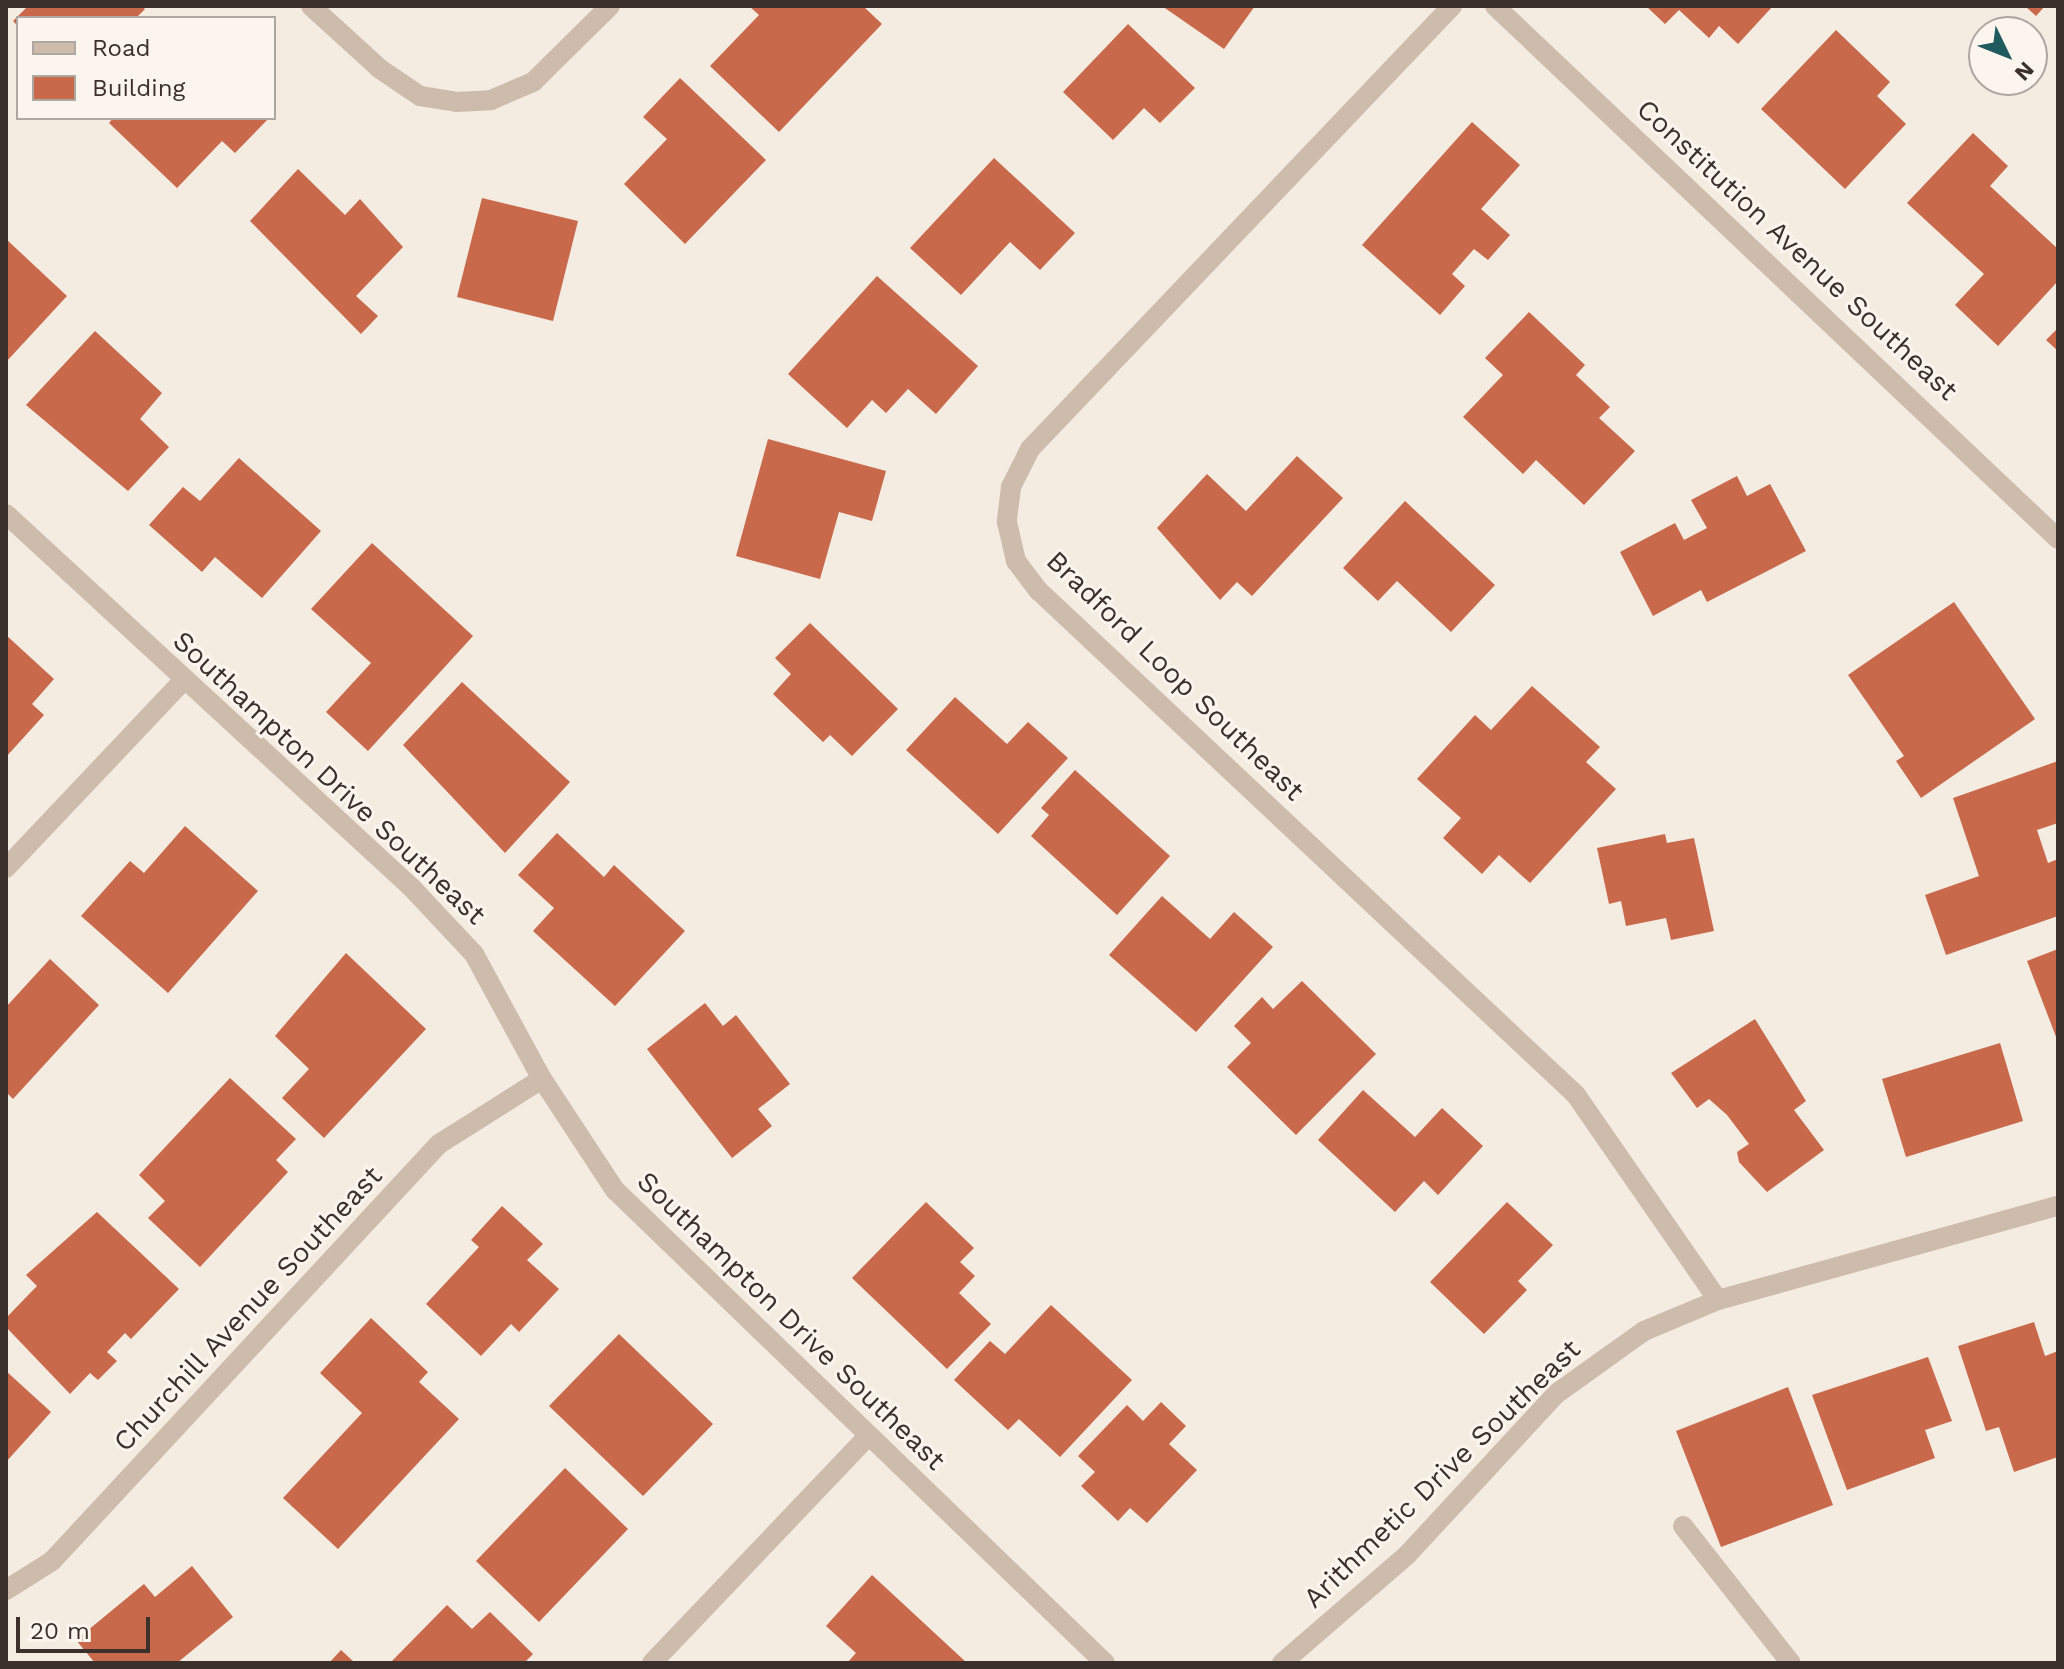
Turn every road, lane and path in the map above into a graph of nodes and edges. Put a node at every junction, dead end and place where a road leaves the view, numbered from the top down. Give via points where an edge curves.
1 (311, 6) edge
2 (610, 6) edge
3 (1452, 6) edge
4 (1495, 6) edge
5 (6, 514) edge
6 (2058, 539) edge
7 (185, 679) junction
8 (6, 868) edge
9 (542, 1079) junction
10 (2058, 1206) edge
11 (1718, 1300) junction
12 (868, 1436) junction
13 (1683, 1526) dead end
14 (6, 1590) edge
15 (652, 1663) edge
16 (1105, 1663) edge
17 (1282, 1663) edge
18 (1791, 1663) edge

1 - 2 street via 420,96 457,102 491,100 533,82
3 - 11 street, Bradford Loop Southeast via 1030,449 1011,487 1007,522 1016,561 1039,591 1576,1095
4 - 6 street, Constitution Avenue Southeast
5 - 7 street, Southampton Drive Southeast
7 - 8 street
7 - 9 street, Southampton Drive Southeast via 474,954
9 - 12 street, Southampton Drive Southeast via 615,1190
9 - 14 street, Churchill Avenue Southeast via 439,1144 52,1561
10 - 11 street, Arithmetic Drive Southeast
11 - 17 street, Arithmetic Drive Southeast via 1593,1362 1407,1555
12 - 15 street
12 - 16 street, Southampton Drive Southeast
13 - 18 street

